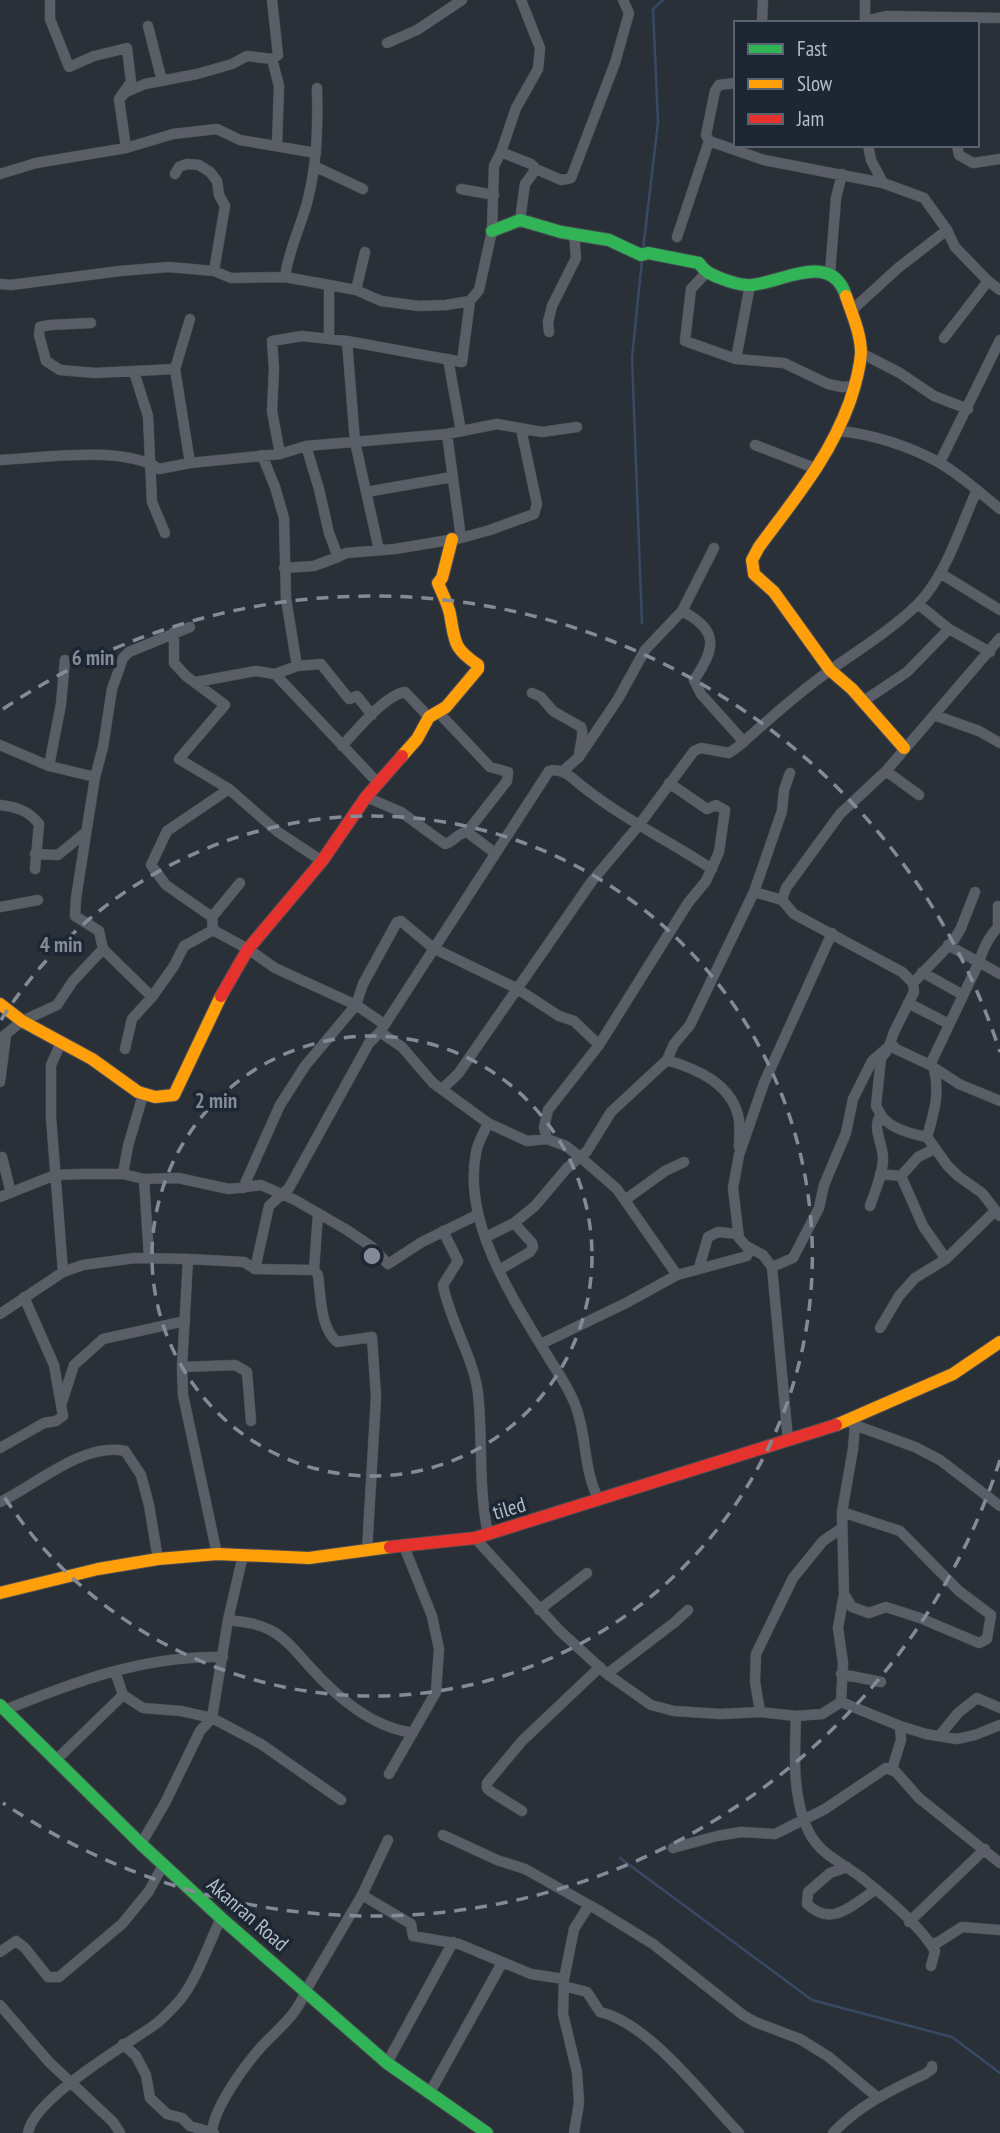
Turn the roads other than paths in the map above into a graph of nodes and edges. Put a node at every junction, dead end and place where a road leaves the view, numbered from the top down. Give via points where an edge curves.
1 (50, 0) edge
2 (272, 0) edge
3 (462, 0) edge
4 (521, 0) edge
5 (622, 0) edge
6 (764, 0) edge
7 (865, 0) edge
8 (1000, 18) edge
9 (762, 21) edge
10 (865, 21) edge
11 (868, 21) edge
12 (148, 26) dead end
13 (387, 43) dead end
14 (272, 59) junction
15 (162, 81) junction
16 (734, 83) edge
17 (317, 88) dead end
18 (119, 99) junction
19 (709, 141) junction
20 (277, 146) junction
21 (869, 147) edge
22 (957, 147) edge
23 (126, 148) junction
24 (501, 152) junction
25 (316, 153) junction
26 (1000, 159) edge
27 (316, 167) junction
28 (536, 169) junction
29 (0, 174) edge
30 (176, 174) dead end
31 (842, 174) junction
32 (883, 183) junction
33 (363, 189) dead end
34 (461, 189) dead end
35 (494, 195) junction
36 (520, 220) junction
37 (947, 230) junction
38 (492, 231) junction
39 (574, 233) junction
40 (677, 237) dead end
41 (365, 252) dead end
42 (214, 271) junction
43 (706, 273) junction
44 (830, 273) junction
45 (285, 277) junction
46 (988, 281) junction
47 (0, 284) edge
48 (329, 285) junction
49 (750, 285) junction
50 (356, 290) junction
51 (1000, 290) edge
52 (470, 301) junction
53 (851, 311) junction
54 (190, 319) dead end
55 (91, 323) dead end
56 (550, 332) dead end
57 (944, 338) dead end
58 (329, 339) junction
59 (1000, 340) edge
60 (347, 341) junction
61 (861, 353) junction
62 (448, 359) junction
63 (736, 359) junction
64 (175, 369) junction
65 (134, 372) junction
66 (855, 386) junction
67 (968, 409) junction
68 (577, 427) dead end
69 (521, 429) junction
70 (461, 430) junction
71 (839, 431) junction
72 (447, 435) junction
73 (355, 442) junction
74 (755, 445) dead end
75 (306, 446) junction
76 (280, 454) junction
77 (261, 455) junction
78 (0, 460) edge
79 (149, 462) junction
80 (190, 463) junction
81 (940, 463) junction
82 (817, 468) junction
83 (452, 477) junction
84 (977, 491) junction
85 (366, 492) junction
86 (1000, 509) edge
87 (165, 533) dead end
88 (457, 539) junction
89 (714, 548) dead end
90 (379, 550) junction
91 (338, 558) junction
92 (284, 568) junction
93 (940, 573) junction
94 (918, 604) junction
95 (1000, 610) edge
96 (682, 611) junction
97 (190, 627) dead end
98 (949, 629) junction
99 (174, 632) junction
100 (1000, 638) edge
101 (990, 652) junction
102 (65, 660) dead end
103 (297, 666) junction
104 (830, 670) junction
105 (275, 674) junction
106 (196, 682) junction
107 (532, 693) dead end
108 (862, 702) junction
109 (372, 715) junction
110 (433, 715) junction
111 (934, 715) junction
112 (744, 742) junction
113 (1000, 743) edge
114 (0, 746) edge
115 (342, 746) junction
116 (904, 748) junction
117 (579, 757) junction
118 (48, 766) junction
119 (563, 771) junction
120 (887, 771) junction
121 (790, 773) dead end
122 (94, 777) junction
123 (378, 783) junction
124 (669, 783) junction
125 (229, 789) junction
126 (919, 795) dead end
127 (366, 797) junction
128 (0, 805) edge
129 (639, 825) junction
130 (86, 831) junction
131 (467, 832) junction
132 (495, 853) junction
133 (35, 854) junction
134 (322, 861) junction
135 (35, 869) dead end
136 (712, 869) junction
137 (240, 883) dead end
138 (754, 892) junction
139 (975, 892) dead end
140 (38, 900) dead end
141 (782, 900) junction
142 (998, 906) dead end
143 (0, 907) edge
144 (212, 917) junction
145 (213, 930) junction
146 (832, 933) junction
147 (948, 945) junction
148 (433, 948) junction
149 (103, 949) junction
150 (248, 949) junction
151 (979, 962) junction
152 (922, 972) junction
153 (1000, 974) edge
154 (913, 983) junction
155 (516, 988) junction
156 (963, 995) junction
157 (152, 997) junction
158 (908, 1003) junction
159 (0, 1004) edge
160 (356, 1005) junction
161 (22, 1021) junction
162 (949, 1024) junction
163 (382, 1028) junction
164 (3, 1037) edge
165 (63, 1042) junction
166 (599, 1045) junction
167 (890, 1046) junction
168 (125, 1049) dead end
169 (667, 1060) junction
170 (932, 1067) junction
171 (0, 1082) edge
172 (442, 1089) junction
173 (144, 1095) junction
174 (1000, 1101) edge
175 (881, 1115) junction
176 (488, 1123) junction
177 (545, 1134) junction
178 (927, 1137) junction
179 (934, 1149) junction
180 (739, 1155) junction
181 (579, 1156) junction
182 (2, 1157) dead end
183 (684, 1162) dead end
184 (123, 1174) junction
185 (880, 1174) junction
186 (55, 1175) junction
187 (901, 1176) junction
188 (144, 1179) junction
189 (243, 1188) junction
190 (285, 1191) junction
191 (11, 1194) junction
192 (0, 1197) edge
193 (625, 1200) junction
194 (870, 1206) dead end
195 (318, 1213) junction
196 (998, 1213) edge
197 (477, 1215) junction
198 (463, 1222) junction
199 (514, 1223) junction
200 (443, 1231) junction
201 (485, 1233) junction
202 (738, 1234) junction
203 (750, 1248) junction
204 (259, 1254) junction
205 (149, 1258) junction
206 (188, 1259) junction
207 (946, 1259) junction
208 (244, 1262) junction
209 (772, 1267) junction
210 (699, 1268) junction
211 (256, 1269) junction
212 (314, 1270) junction
213 (499, 1270) junction
214 (63, 1272) junction
215 (677, 1275) junction
216 (24, 1297) junction
217 (0, 1314) edge
218 (185, 1321) junction
219 (880, 1328) dead end
220 (1000, 1342) edge
221 (541, 1344) junction
222 (182, 1367) junction
223 (62, 1403) junction
224 (251, 1421) dead end
225 (851, 1424) junction
226 (788, 1440) junction
227 (0, 1448) edge
228 (599, 1500) junction
229 (0, 1502) edge
230 (1000, 1506) edge
231 (842, 1512) junction
232 (842, 1528) junction
233 (482, 1536) junction
234 (403, 1544) junction
235 (367, 1551) junction
236 (218, 1554) junction
237 (243, 1555) junction
238 (158, 1559) junction
239 (587, 1573) dead end
240 (0, 1593) edge
241 (844, 1594) junction
242 (539, 1610) junction
243 (688, 1610) dead end
244 (228, 1620) junction
245 (223, 1657) junction
246 (604, 1670) junction
247 (115, 1671) junction
248 (841, 1674) junction
249 (881, 1682) dead end
250 (123, 1695) junction
251 (841, 1702) junction
252 (2, 1707) edge
253 (1000, 1708) edge
254 (760, 1712) junction
255 (796, 1716) junction
256 (212, 1718) junction
257 (1000, 1725) edge
258 (900, 1726) junction
259 (413, 1733) junction
260 (940, 1735) junction
261 (56, 1760) junction
262 (892, 1769) junction
263 (389, 1774) dead end
264 (341, 1800) dead end
265 (522, 1811) dead end
266 (804, 1821) junction
267 (443, 1835) dead end
268 (388, 1840) dead end
269 (141, 1844) junction
270 (673, 1848) dead end
271 (985, 1849) junction
272 (1000, 1863) edge
273 (163, 1865) junction
274 (847, 1867) junction
275 (875, 1890) junction
276 (362, 1895) junction
277 (589, 1905) junction
278 (221, 1918) junction
279 (909, 1922) junction
280 (1000, 1930) edge
281 (453, 1942) junction
282 (930, 1943) junction
283 (0, 1952) edge
284 (502, 1962) junction
285 (931, 1966) dead end
286 (564, 1982) junction
287 (306, 1990) junction
288 (0, 2005) edge
289 (123, 2043) junction
290 (387, 2063) junction
291 (932, 2066) dead end
292 (71, 2082) junction
293 (429, 2094) junction
294 (877, 2097) junction
295 (213, 2132) edge
296 (28, 2133) edge
297 (120, 2133) edge
298 (487, 2133) edge
299 (574, 2133) edge
300 (739, 2133) edge
301 (833, 2133) edge

1 - 18 street via 50,19 69,67 127,48 131,82
2 - 14 street via 278,55
3 - 13 street via 417,30
4 - 24 street via 540,48 538,69 516,108
5 - 28 street via 629,13 626,26 572,178 561,180
6 - 9 street
7 - 10 street
8 - 11 street via 886,16
12 - 15 street
14 - 15 street via 247,56
14 - 20 street via 279,86
15 - 18 street via 145,84
16 - 19 street via 719,85 715,91 706,135
17 - 25 street
18 - 23 street
19 - 31 street via 764,160
19 - 40 street
20 - 23 street via 240,140 217,129 173,134
20 - 25 street
21 - 32 street
22 - 26 street via 959,155 973,163
23 - 29 street
24 - 28 street
24 - 35 street via 494,166
25 - 27 street
27 - 33 street
27 - 45 street
28 - 36 street via 525,184
30 - 42 street via 187,164 200,165 217,181 225,206
31 - 32 street
31 - 44 street
32 - 37 street via 924,198
34 - 35 street
35 - 38 street
36 - 38 street
36 - 39 street
37 - 46 street via 955,247
37 - 53 street
38 - 52 street via 479,290
39 - 43 street via 609,240 641,255 699,263
39 - 56 street via 576,258 552,306
41 - 50 street
42 - 45 street via 231,278
42 - 47 street via 169,267
43 - 49 street
43 - 63 street via 691,289 685,341
44 - 49 street via 816,271
44 - 53 street via 842,283
45 - 48 street
46 - 51 street
46 - 57 street
48 - 50 street
48 - 58 street
49 - 63 street
50 - 52 street via 381,301 419,306
52 - 62 street via 462,362
53 - 61 street
54 - 64 street
55 - 65 street via 40,327 46,361 60,370
58 - 60 street
58 - 76 street via 302,336 272,341 272,411
59 - 67 street
60 - 62 street
60 - 73 street
61 - 66 street
61 - 67 street via 934,396
62 - 70 street
63 - 66 street via 783,363 828,384
64 - 65 street
64 - 80 street
65 - 79 street via 148,416
66 - 71 street
67 - 81 street
68 - 69 street via 542,432
69 - 70 street via 497,424
69 - 88 street via 537,504 534,514
70 - 72 street
71 - 81 street via 908,448
71 - 82 street
72 - 73 street
72 - 83 street
73 - 75 street
73 - 85 street
74 - 82 street
75 - 76 street
75 - 91 street
76 - 77 street
77 - 80 street
77 - 92 street via 284,518
78 - 79 street via 104,454
79 - 80 street via 159,469
79 - 87 street via 152,502
81 - 84 street
82 - 104 street via 759,547 751,567
83 - 85 street
83 - 88 street
84 - 86 street
84 - 93 street
85 - 90 street
88 - 90 street
88 - 110 street via 438,583 457,649 479,667 452,702
89 - 96 street
90 - 91 street
91 - 92 street
92 - 103 street
93 - 94 street
93 - 95 street
94 - 98 street
94 - 104 street via 873,643
96 - 112 street via 702,623 711,646 694,680
96 - 117 street via 645,650
97 - 99 street
98 - 101 street
98 - 108 street via 907,672
99 - 106 street via 174,663
99 - 122 street via 123,658
100 - 101 street
101 - 111 street
102 - 118 street
103 - 105 street
103 - 109 street via 321,664 349,699 357,696
104 - 108 street
104 - 112 street
105 - 106 street via 256,671
105 - 115 street
106 - 125 street via 225,705 179,759
107 - 117 street via 581,727
108 - 116 street
109 - 110 street via 404,692
109 - 115 street
110 - 123 street
110 - 131 street via 490,767 509,772 507,781
111 - 113 street
111 - 116 street
112 - 124 street via 729,752 694,751
114 - 118 street
115 - 123 street
116 - 120 street
117 - 119 street
118 - 122 street
119 - 129 street
119 - 132 street via 549,771
120 - 126 street
120 - 141 street via 840,814
121 - 138 street
122 - 130 street
123 - 127 street
124 - 129 street
124 - 136 street via 707,809 716,805 725,810
125 - 134 street via 278,832
125 - 144 street via 167,831 151,865 166,886
127 - 131 street via 401,812 445,844
127 - 134 street
128 - 133 street via 18,807 39,824
129 - 136 street
129 - 155 street via 592,881
130 - 133 street via 58,855
130 - 149 street via 75,916 99,931
131 - 132 street
132 - 148 street
133 - 135 street
134 - 150 street
136 - 166 street
137 - 144 street
138 - 141 street
138 - 169 street via 690,1025
139 - 147 street via 961,928
140 - 143 street
141 - 146 street via 794,914
142 - 151 street via 998,927 989,936
144 - 145 street
145 - 150 street
145 - 157 street via 184,946
146 - 154 street via 902,972
146 - 180 street via 764,1083
147 - 151 street
147 - 152 street
148 - 155 street
148 - 160 street via 397,922
148 - 163 street
149 - 157 street
149 - 161 street via 57,1005
150 - 160 street via 275,968
150 - 173 street via 174,1095
151 - 153 street
151 - 156 street
152 - 154 street
152 - 156 street
154 - 158 street
155 - 166 street via 574,1021
155 - 172 street
156 - 162 street
157 - 168 street via 132,1019
158 - 162 street
158 - 167 street
159 - 161 street
160 - 163 street
160 - 189 street via 286,1096
161 - 164 street
161 - 165 street
162 - 170 street
163 - 172 street
163 - 190 street via 369,1043
164 - 171 street
165 - 173 street
165 - 186 street via 51,1065
166 - 177 street via 548,1110
167 - 170 street
167 - 175 street via 881,1058 876,1106
167 - 209 street via 872,1061 853,1099 819,1208 793,1258
169 - 180 street via 723,1087 739,1120
169 - 181 street via 611,1112 597,1138
170 - 174 street
170 - 178 street via 938,1085
172 - 176 street
173 - 184 street
175 - 178 street via 886,1123
175 - 185 street via 877,1119 883,1158
176 - 177 street via 527,1141
176 - 197 street via 476,1151
177 - 181 street
178 - 179 street
179 - 187 street
179 - 196 street
180 - 202 street via 733,1188
181 - 193 street
181 - 199 street
182 - 191 street
183 - 193 street
184 - 186 street
184 - 188 street
185 - 187 street
185 - 194 street
186 - 191 street
186 - 214 street
187 - 207 street via 923,1226
188 - 189 street via 178,1178
188 - 205 street
189 - 190 street via 261,1185
190 - 195 street
190 - 204 street via 269,1206
191 - 192 street
193 - 215 street
195 - 200 street via 372,1247 388,1264
195 - 212 street
196 - 207 street
197 - 198 street
197 - 201 street
198 - 200 street
198 - 201 street
199 - 201 street
199 - 213 street via 533,1247
200 - 233 street via 458,1261 443,1285 446,1300 478,1392
201 - 213 street
202 - 203 street
202 - 210 street via 718,1232 708,1237
203 - 209 street
203 - 210 street via 747,1256
204 - 208 street
204 - 211 street
205 - 206 street
205 - 214 street via 83,1265
206 - 208 street
206 - 218 street
207 - 219 street via 915,1278
208 - 211 street
209 - 226 street
210 - 215 street
211 - 212 street
212 - 235 street via 330,1336 337,1342 372,1338 376,1397
213 - 221 street
214 - 216 street
215 - 221 street
216 - 217 street
216 - 223 street via 54,1365
218 - 222 street
218 - 223 street via 103,1339 74,1365
220 - 225 street, tiled via 953,1374
221 - 228 street via 575,1405 588,1474
222 - 224 street via 242,1367 247,1373
222 - 236 street via 183,1395
223 - 227 street via 62,1416
225 - 226 street, tiled
225 - 230 street via 940,1460
225 - 231 street via 853,1449
226 - 228 street, tiled
228 - 233 street, tiled
229 - 238 street via 75,1459 125,1451 141,1475
231 - 232 street
231 - 241 street via 900,1531 959,1591 991,1615 987,1639 979,1643 887,1607 869,1613 852,1608
232 - 241 street
232 - 254 street via 824,1541 793,1578 756,1654
233 - 234 street, tiled
233 - 242 street
234 - 235 street, tiled
234 - 259 street via 432,1616 439,1649 436,1692
235 - 237 street, tiled via 309,1558
236 - 237 street, tiled
236 - 238 street, tiled
237 - 244 street
238 - 240 street, tiled
239 - 242 street
241 - 248 street via 838,1628
242 - 246 street
243 - 246 street
244 - 245 street
244 - 259 street via 271,1630 334,1694 366,1716
245 - 247 street via 189,1656
245 - 256 street
246 - 254 street via 651,1705 720,1714
246 - 265 street via 522,1741 487,1783 490,1791
247 - 250 street
247 - 252 street
248 - 249 street
248 - 251 street
250 - 256 street via 144,1708
250 - 261 street
251 - 255 street via 822,1714
251 - 258 street
252 - 261 street, Akanran Road
253 - 260 street via 977,1698 957,1713
254 - 255 street
255 - 266 street via 795,1769
256 - 264 street via 261,1744
256 - 269 street via 200,1731
257 - 260 street via 957,1739
258 - 260 street
258 - 262 street via 901,1740
259 - 263 street
261 - 269 street, Akanran Road
262 - 266 street via 881,1770
262 - 271 street via 919,1798
266 - 270 street via 775,1834 741,1832
266 - 274 street via 825,1854
267 - 277 street via 525,1870
268 - 276 street
269 - 273 street, Akanran Road
271 - 272 street
271 - 279 street
273 - 278 street, Akanran Road
273 - 283 street via 122,1924 59,1976 48,1978 16,1941
274 - 275 street
274 - 275 street via 830,1873 808,1892 807,1904 814,1911 834,1916
275 - 279 street
276 - 281 street via 411,1924 413,1936
276 - 287 street
277 - 286 street via 574,1929
277 - 294 street via 653,1944 743,2015 829,2057
278 - 287 street, Akanran Road
278 - 289 street via 182,1997 155,2025
279 - 282 street
280 - 282 street via 962,1927
281 - 284 street
281 - 290 street
282 - 285 street via 934,1951
284 - 286 street
284 - 293 street
286 - 299 street via 565,2026 579,2092
286 - 300 street via 587,1993 600,2012 640,2030
287 - 290 street, Akanran Road
287 - 295 street via 300,2007 242,2073 220,2109
288 - 292 street
289 - 292 street
289 - 295 street via 146,2075 150,2098 167,2114
290 - 293 street, Akanran Road
291 - 294 street via 925,2074
292 - 296 street via 32,2119
292 - 297 street
293 - 298 street, Akanran Road
294 - 301 street

